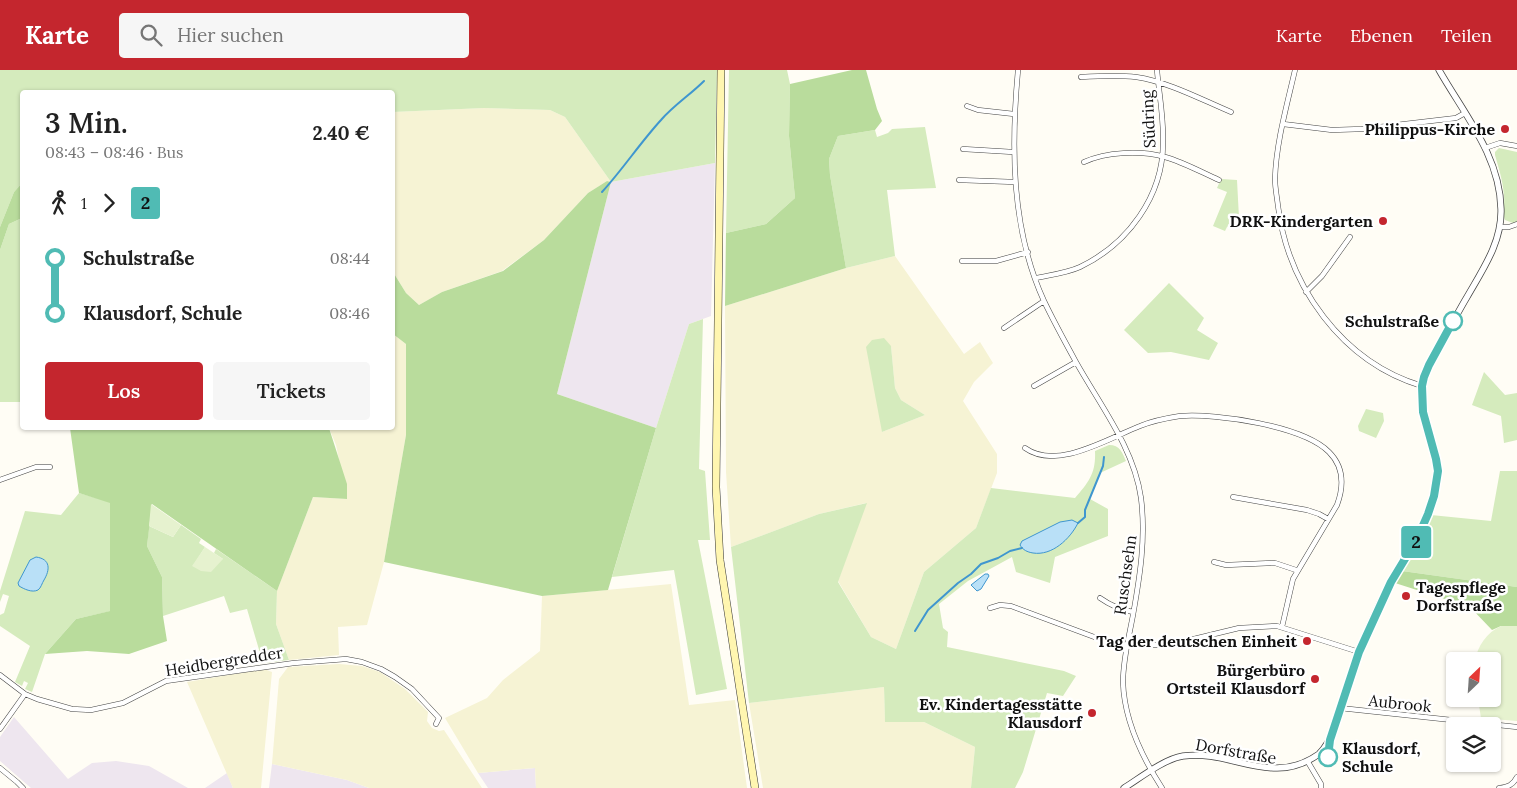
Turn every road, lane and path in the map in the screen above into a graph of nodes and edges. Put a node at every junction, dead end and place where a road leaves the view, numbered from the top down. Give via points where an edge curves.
1 (721, 70) edge
2 (1018, 70) edge
3 (1157, 70) edge
4 (1295, 70) edge
5 (1439, 70) edge
6 (1081, 77) dead end
7 (1158, 83) junction
8 (967, 106) dead end
9 (1231, 112) dead end
10 (1465, 113) junction
11 (1014, 114) junction
12 (1284, 124) junction
13 (1517, 146) edge
14 (1485, 148) junction
15 (963, 149) dead end
16 (1013, 152) junction
17 (1162, 156) junction
18 (1084, 162) dead end
19 (959, 180) dead end
20 (1219, 180) dead end
21 (1015, 182) junction
22 (1517, 224) edge
23 (1500, 227) junction
24 (1350, 237) dead end
25 (1028, 252) junction
26 (962, 261) dead end
27 (1036, 278) junction
28 (1306, 292) junction
29 (1044, 301) junction
30 (1004, 328) dead end
31 (1076, 362) junction
32 (1034, 386) dead end
33 (1422, 386) junction
34 (1119, 435) junction
35 (1025, 448) dead end
36 (50, 467) dead end
37 (0, 480) edge
38 (1233, 497) dead end
39 (1328, 519) junction
40 (1214, 562) dead end
41 (1296, 570) junction
42 (1100, 598) dead end
43 (990, 608) dead end
44 (1133, 612) junction
45 (1282, 627) junction
46 (1126, 644) junction
47 (1359, 652) junction
48 (0, 675) edge
49 (25, 694) junction
50 (1340, 708) junction
51 (436, 724) dead end
52 (1517, 727) edge
53 (0, 729) edge
54 (1308, 762) junction
55 (0, 768) edge
56 (1151, 771) junction
57 (1517, 777) edge
58 (1514, 786) edge
59 (23, 788) edge
60 (755, 788) edge
61 (1124, 788) edge
62 (1162, 788) edge
63 (1321, 788) edge
64 (1499, 788) edge

1 - 60 main road via 716,487 720,560
2 - 11 street
3 - 7 street, Südring
4 - 12 street
5 - 10 street, Dorfstraße
6 - 7 street via 1121,76
7 - 9 street
7 - 17 street, Südring
8 - 11 street
10 - 12 street via 1456,118 1362,129 1317,129
10 - 14 street, Dorfstraße
11 - 16 street
12 - 28 street via 1275,181 1281,226 1293,268
13 - 14 street via 1500,143
14 - 23 street, Dorfstraße via 1500,190
15 - 16 street
16 - 21 street
17 - 18 street via 1112,153
17 - 20 street
17 - 27 street, Südring via 1150,200 1117,242 1078,268
19 - 21 street
21 - 25 street
22 - 23 street
23 - 33 street, Dorfstraße via 1487,264 1429,365
24 - 28 street
25 - 26 street via 996,261
25 - 27 street
27 - 29 street
28 - 33 street via 1353,348 1380,368
29 - 30 street
29 - 31 street, Ruschsehn
31 - 32 street
31 - 34 street, Ruschsehn
33 - 47 street, Dorfstraße via 1423,412 1438,471 1434,496 1417,539 1391,582
34 - 35 street via 1078,452 1041,455
34 - 39 street via 1164,419 1191,416 1238,420 1306,438 1330,453 1341,471 1340,496
34 - 44 street, Ruschsehn via 1139,486 1144,523
36 - 37 street via 36,467
38 - 39 street via 1307,510
39 - 41 street
40 - 41 street via 1226,565 1275,563
41 - 45 street
42 - 44 street via 1124,611
43 - 46 street via 1011,606 1105,641
44 - 46 street, Ruschsehn
45 - 46 street via 1239,628 1169,645
45 - 47 street
46 - 56 street, Ruschsehn via 1123,683 1126,705 1130,723
47 - 50 street, Dorfstraße
48 - 49 street, Heidbergredder
49 - 51 street, Heidbergredder via 72,709 90,710 124,703 166,681 346,659 362,662 395,677 439,718
49 - 53 street
50 - 52 street, Aubrook
50 - 54 street, Dorfstraße via 1330,740
54 - 56 street, Dorfstraße via 1296,769 1274,774 1194,755 1180,756
54 - 63 street
55 - 59 street
56 - 61 street, Dorfstraße
56 - 62 street, Ruschsehn
57 - 58 street
58 - 64 street

